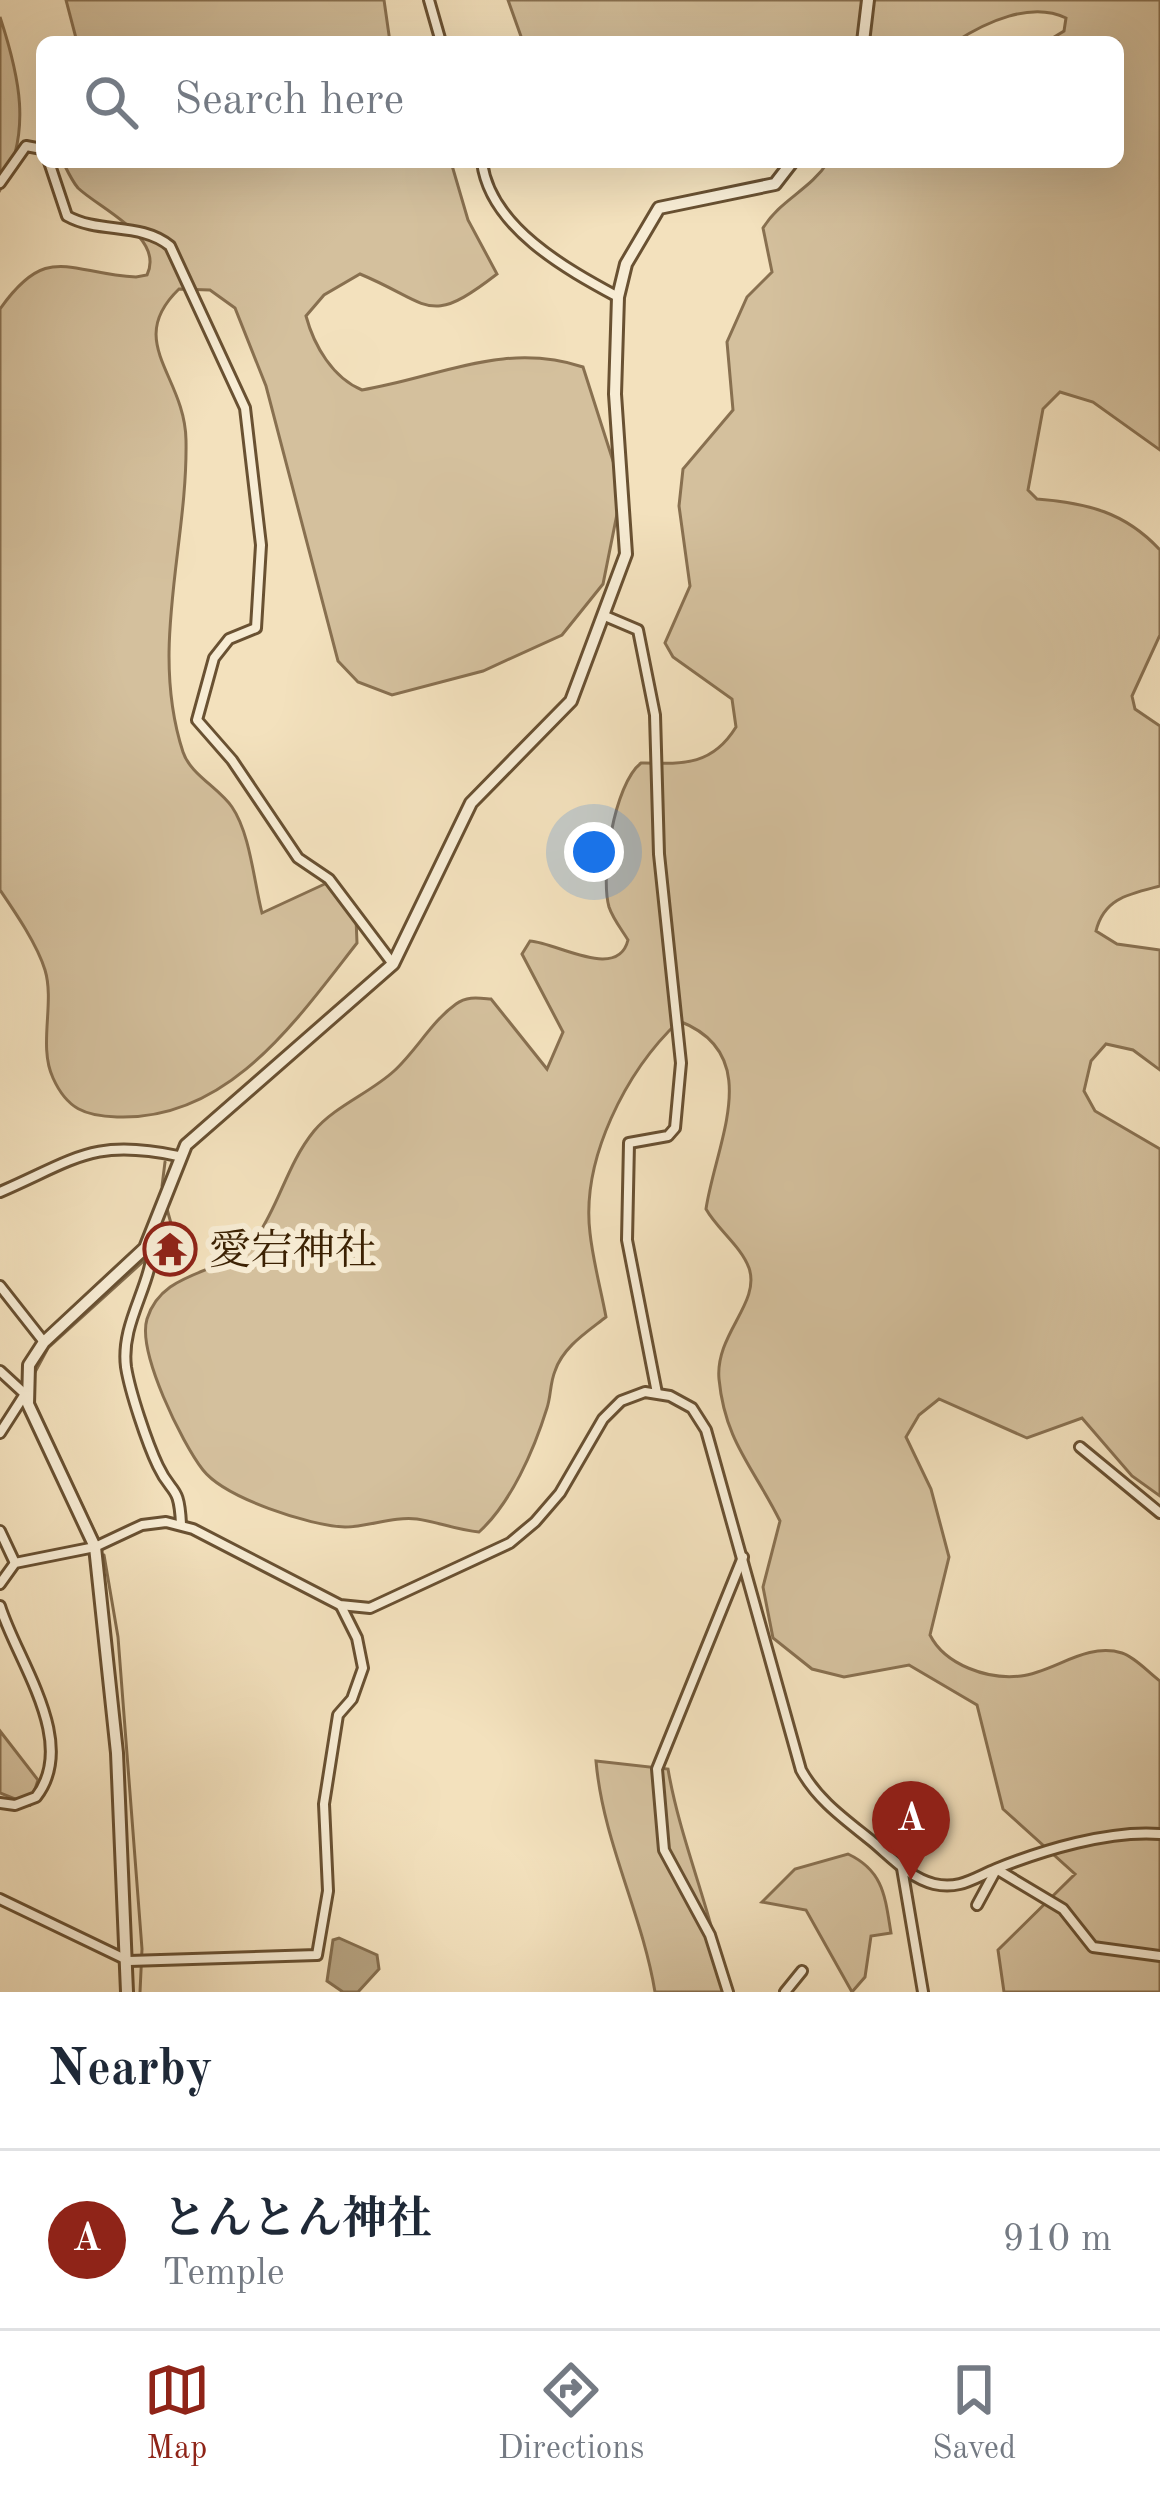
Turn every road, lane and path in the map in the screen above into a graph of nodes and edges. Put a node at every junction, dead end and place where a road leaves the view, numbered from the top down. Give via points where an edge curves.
1 (429, 0) edge
2 (868, 0) edge
3 (439, 36) edge
4 (864, 36) edge
5 (36, 148) edge
6 (51, 168) edge
7 (484, 168) edge
8 (787, 168) edge
9 (0, 183) edge
10 (618, 296) junction
11 (604, 616) junction
12 (393, 964) junction
13 (178, 1156) junction
14 (0, 1192) edge
15 (153, 1249) junction
16 (0, 1286) edge
17 (44, 1342) junction
18 (0, 1371) edge
19 (658, 1393) junction
20 (25, 1394) junction
21 (0, 1433) edge
22 (1080, 1447) dead end
23 (1160, 1513) edge
24 (181, 1524) junction
25 (0, 1531) edge
26 (95, 1547) junction
27 (743, 1555) junction
28 (15, 1563) junction
29 (0, 1584) edge
30 (340, 1605) junction
31 (0, 1606) edge
32 (0, 1803) edge
33 (1160, 1834) edge
34 (902, 1867) junction
35 (996, 1869) junction
36 (0, 1899) edge
37 (977, 1905) dead end
38 (1160, 1956) edge
39 (138, 1961) junction
40 (802, 1971) dead end
41 (127, 1992) edge
42 (728, 1992) edge
43 (785, 1992) edge
44 (923, 1992) edge

1 - 3 street
2 - 4 street
5 - 9 street via 26,146
6 - 12 street via 68,216 80,224 158,236 170,246 245,408 260,545 256,628 229,639 214,658 197,720 298,858 329,879
7 - 10 street via 492,198 522,232
8 - 10 street via 775,184 659,208 626,264
10 - 11 street via 614,394 628,535
11 - 12 street via 564,711 471,803
11 - 19 street via 638,631 655,715 659,854 681,1064 675,1128 629,1143 627,1240
12 - 13 street
13 - 14 street via 132,1145 99,1149
13 - 15 street
15 - 17 street
15 - 24 street via 136,1298 127,1370 156,1462 179,1490
16 - 17 street
17 - 20 street via 29,1365
18 - 20 street
19 - 27 street via 700,1418
19 - 30 street via 611,1408 560,1493 510,1543 382,1605
20 - 21 street
20 - 26 street
22 - 23 street
24 - 26 street via 142,1525
24 - 30 street
25 - 28 street
26 - 28 street
26 - 39 street
27 - 34 street via 801,1770 812,1790
27 - 42 street via 657,1768 664,1850 710,1935
28 - 29 street
30 - 39 street via 363,1668 338,1715 324,1804 328,1892 317,1955
31 - 32 street via 37,1694 51,1766 36,1797
33 - 35 street via 1104,1839
34 - 35 street via 942,1886
34 - 44 street
35 - 37 street
35 - 38 street via 1063,1909 1093,1947
36 - 39 street
39 - 41 street
40 - 43 street

